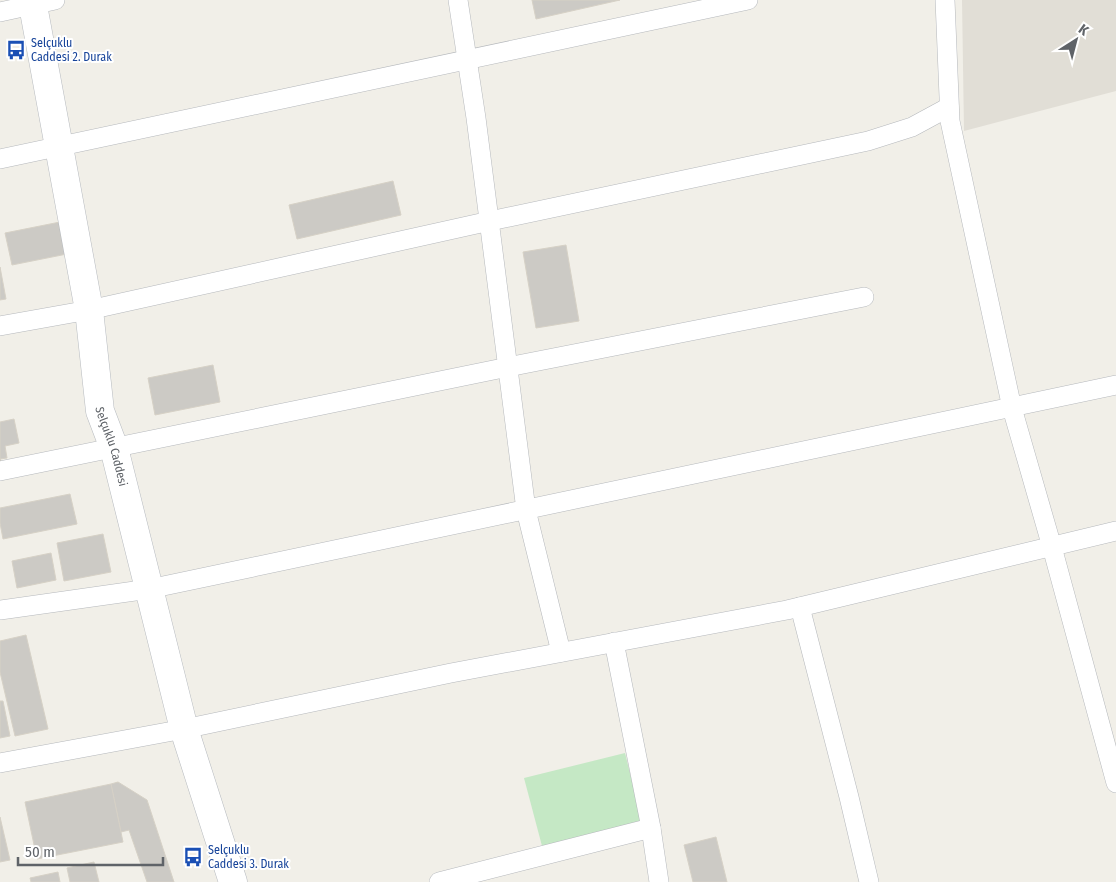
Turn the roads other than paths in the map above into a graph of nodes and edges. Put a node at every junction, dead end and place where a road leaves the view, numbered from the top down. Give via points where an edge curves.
1 (458, 0) edge
2 (748, 0) edge
3 (945, 0) edge
4 (40, 2) edge
5 (0, 12) edge
6 (467, 60) junction
7 (949, 107) junction
8 (59, 146) junction
9 (0, 159) edge
10 (490, 221) junction
11 (864, 297) dead end
12 (89, 310) junction
13 (0, 326) edge
14 (508, 367) junction
15 (1116, 385) edge
16 (1012, 408) junction
17 (114, 448) junction
18 (0, 471) edge
19 (526, 510) junction
20 (1116, 531) edge
21 (1052, 547) junction
22 (149, 589) junction
23 (800, 607) junction
24 (0, 610) edge
25 (614, 642) junction
26 (561, 652) junction
27 (184, 728) junction
28 (0, 763) edge
29 (1116, 783) edge
30 (652, 828) junction
31 (233, 882) edge
32 (438, 882) edge
33 (659, 882) edge
34 (869, 882) edge

1 - 6 street
2 - 6 street
3 - 7 street
4 - 5 street
4 - 8 street, Selçuklu Caddesi
6 - 8 street
6 - 10 street
7 - 10 street via 912,127 868,141
7 - 16 street
8 - 9 street
8 - 12 street, Selçuklu Caddesi
10 - 12 street
10 - 14 street
11 - 14 street
12 - 13 street
12 - 17 street, Selçuklu Caddesi via 100,411
14 - 17 street
14 - 19 street
15 - 16 street
16 - 19 street
16 - 21 street
17 - 18 street
17 - 22 street, Selçuklu Caddesi
19 - 22 street
19 - 26 street
20 - 21 street
21 - 23 street
21 - 29 street
22 - 24 street
22 - 27 street, Selçuklu Caddesi
23 - 25 street
23 - 34 street
25 - 26 street
25 - 30 street
26 - 27 street
27 - 28 street
27 - 31 street, Selçuklu Caddesi
30 - 32 street
30 - 33 street

